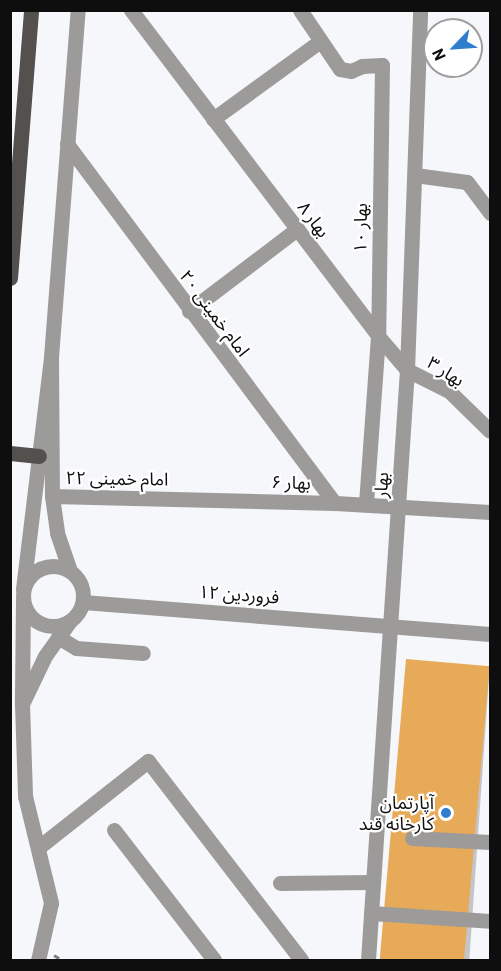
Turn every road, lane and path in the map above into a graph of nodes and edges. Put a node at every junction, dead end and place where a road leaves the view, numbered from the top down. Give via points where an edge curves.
1 (31, 10) edge
2 (78, 10) edge
3 (131, 10) edge
4 (300, 10) edge
5 (420, 10) edge
6 (319, 42) junction
7 (213, 119) junction
8 (68, 144) junction
9 (415, 175) junction
10 (490, 213) edge
11 (297, 230) junction
12 (10, 278) edge
13 (189, 311) junction
14 (378, 336) junction
15 (51, 357) junction
16 (407, 370) junction
17 (490, 431) edge
18 (10, 453) edge
19 (39, 456) junction
20 (52, 496) junction
21 (182, 499) joint
22 (335, 503) junction
23 (366, 505) junction
24 (399, 508) junction
25 (490, 512) edge
26 (70, 570) junction
27 (23, 595) junction
28 (83, 602) junction
29 (70, 621) junction
30 (391, 626) junction
31 (490, 634) edge
32 (58, 638) junction
33 (143, 653) dead end
34 (22, 704) junction
35 (114, 830) dead end
36 (412, 838) dead end
37 (490, 842) edge
38 (39, 847) junction
39 (372, 882) junction
40 (280, 883) dead end
41 (371, 913) junction
42 (490, 921) edge
43 (38, 960) edge
44 (214, 960) edge
45 (301, 960) edge
46 (368, 960) edge

1 - 12 main road
2 - 8 street
3 - 7 street, بهار ۸
4 - 6 street, بهار ۱۰
5 - 9 street, بهار
6 - 7 street
6 - 14 street, بهار ۱۰ via 340,69 351,71 382,65
7 - 11 street, بهار ۸
8 - 13 street, امام خمینی ۲۰
8 - 15 street
9 - 10 street via 467,182
9 - 16 street, بهار
11 - 13 street
11 - 14 street, بهار ۸
13 - 22 street, امام خمینی ۲۰
14 - 16 street, بهار ۸
14 - 23 street, بهار ۱۰
15 - 19 street
15 - 20 street
16 - 17 street, بهار ۳ via 449,391
16 - 24 street, بهار
18 - 19 main road
19 - 27 street
20 - 21 street, امام خمینی ۲۲
20 - 26 street via 57,533
21 - 22 street, بهار ۶
22 - 23 street, بهار ۶
23 - 24 street, بهار ۶
24 - 25 street, بهار ۶
24 - 30 street, بهار
26 - 27 street via 59,565 42,567 27,578
26 - 28 street via 79,579
27 - 29 street via 27,612 46,626
27 - 34 street
28 - 29 street
28 - 30 street, ۱۲ فروردین
29 - 32 street
30 - 31 street, ۱۲ فروردین
30 - 39 street, بهار
32 - 33 street via 76,648
32 - 34 street
34 - 38 street via 25,796
35 - 44 street
36 - 37 street
38 - 43 street via 51,903
38 - 45 street via 148,761
39 - 40 street
39 - 41 street, بهار
41 - 42 street
41 - 46 street, بهار

